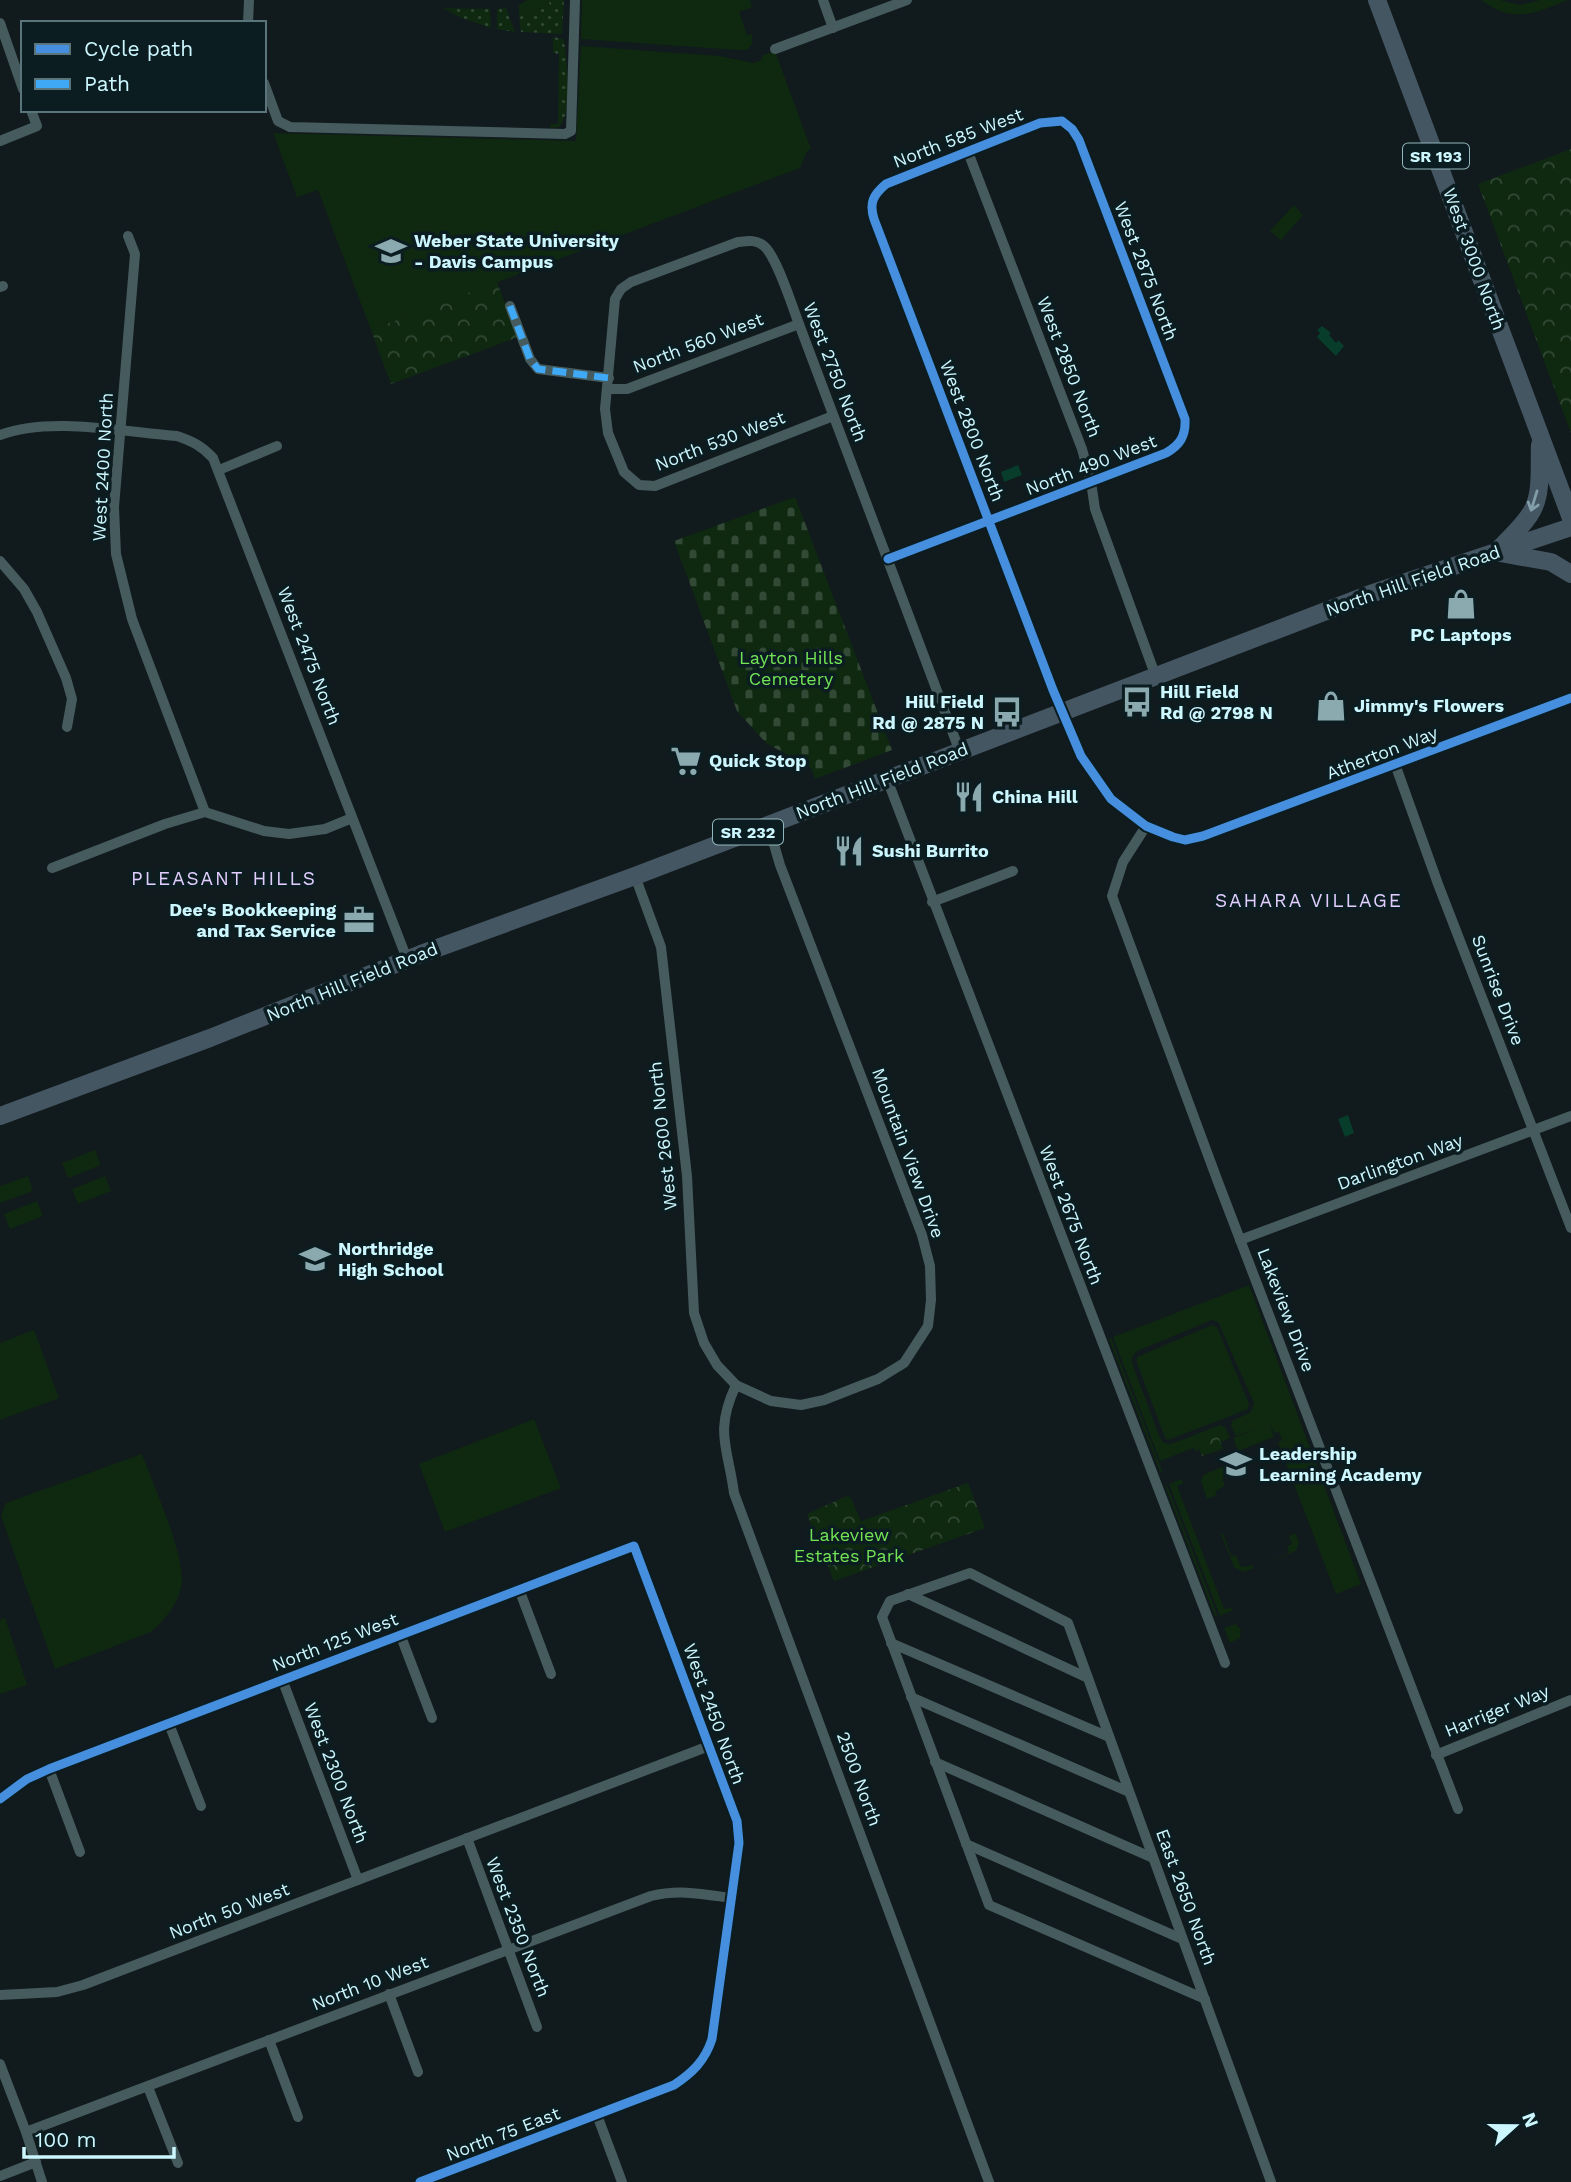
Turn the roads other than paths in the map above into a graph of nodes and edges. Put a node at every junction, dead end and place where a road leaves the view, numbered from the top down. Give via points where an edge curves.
1 (249, 0) edge
2 (575, 0) edge
3 (823, 0) edge
4 (907, 0) edge
5 (1377, 0) edge
6 (248, 21) edge
7 (0, 23) edge
8 (834, 28) junction
9 (775, 49) dead end
10 (21, 83) edge
11 (266, 88) edge
12 (32, 112) edge
13 (1062, 121) joint
14 (0, 141) edge
15 (968, 152) junction
16 (872, 200) joint
17 (128, 236) dead end
18 (510, 306) dead end
19 (799, 324) junction
20 (609, 384) junction
21 (833, 416) junction
22 (121, 431) junction
23 (0, 435) edge
24 (1183, 438) joint
25 (1540, 438) junction
26 (277, 446) dead end
27 (1548, 457) junction
28 (219, 470) junction
29 (1571, 474) edge
30 (1091, 482) junction
31 (1571, 518) edge
32 (989, 521) junction
33 (1571, 527) edge
34 (1497, 552) junction
35 (888, 559) junction
36 (0, 561) edge
37 (1571, 574) edge
38 (1156, 677) junction
39 (1571, 698) edge
40 (1063, 711) junction
41 (67, 727) dead end
42 (960, 752) junction
43 (1395, 764) junction
44 (887, 779) junction
45 (205, 813) junction
46 (352, 818) junction
47 (768, 824) junction
48 (1146, 826) junction
49 (1203, 836) joint
50 (52, 868) dead end
51 (1013, 871) dead end
52 (635, 876) junction
53 (932, 902) junction
54 (407, 960) junction
55 (0, 1116) edge
56 (1571, 1116) edge
57 (1534, 1131) junction
58 (1571, 1228) edge
59 (1240, 1240) junction
60 (736, 1385) junction
61 (634, 1546) joint
62 (519, 1589) junction
63 (908, 1594) junction
64 (400, 1634) junction
65 (891, 1643) junction
66 (1225, 1663) dead end
67 (551, 1674) dead end
68 (1088, 1678) junction
69 (282, 1679) junction
70 (911, 1697) junction
71 (1571, 1700) edge
72 (432, 1718) dead end
73 (169, 1724) junction
74 (1109, 1737) junction
75 (709, 1746) junction
76 (1436, 1755) junction
77 (935, 1762) junction
78 (49, 1769) junction
79 (1129, 1792) junction
80 (0, 1799) edge
81 (201, 1806) dead end
82 (1458, 1810) dead end
83 (467, 1839) junction
84 (966, 1844) junction
85 (80, 1852) dead end
86 (1153, 1858) junction
87 (358, 1880) junction
88 (731, 1898) junction
89 (1182, 1939) junction
90 (509, 1949) junction
91 (388, 1994) junction
92 (0, 1995) edge
93 (1205, 2000) junction
94 (537, 2027) dead end
95 (269, 2040) junction
96 (0, 2064) edge
97 (418, 2072) dead end
98 (148, 2087) junction
99 (597, 2115) junction
100 (298, 2117) dead end
101 (26, 2132) junction
102 (36, 2162) junction
103 (178, 2163) dead end
104 (0, 2176) edge
105 (42, 2182) edge
106 (420, 2182) edge
107 (622, 2182) edge
108 (989, 2182) edge
109 (1271, 2182) edge

1 - 6 street
2 - 11 street via 571,131 565,134 290,127 278,121
3 - 8 street
4 - 8 street
5 - 25 main road, West 3000 North / SR 193
7 - 10 street
8 - 9 street
12 - 14 street via 37,126
13 - 15 street, North 585 West via 1040,123
13 - 24 street, West 2875 North via 1079,140 1142,305 1185,419
15 - 16 street, North 585 West via 886,184
15 - 30 street, West 2850 North
16 - 32 street, West 2800 North via 874,219
17 - 22 street, West 2400 North via 135,254
18 - 20 street, North 560 West via 538,369
19 - 20 street, North 560 West via 627,389
19 - 20 street, West 2750 North via 771,254 752,240 737,242 621,289 615,299
19 - 21 street, West 2750 North
20 - 21 street, North 530 West via 605,408 608,433 624,472 639,485 655,486
21 - 35 street, West 2750 North
22 - 23 street, West 2475 North via 56,425
22 - 28 street, West 2475 North via 192,441 205,448
22 - 45 street, West 2400 North via 114,507 116,554 124,591
24 - 30 street, North 490 West via 1166,453
25 - 27 main road, West 3000 North / SR 193
25 -> 34 main road via 1534,506
26 - 28 street
27 - 29 main road
27 - 31 main road, West 3000 North / SR 193
28 - 46 street, West 2475 North
30 - 32 street, North 490 West
30 - 38 street, West 2850 North via 1095,509
32 - 35 street, North 490 West
32 - 40 street, West 2800 North
33 - 34 main road, North Hill Field Road / SR 232
34 - 37 main road via 1551,562
34 - 38 main road, North Hill Field Road / SR 232 via 1373,593
35 - 42 street, West 2750 North
36 - 41 street via 24,589 66,678 72,699
38 - 40 main road, North Hill Field Road / SR 232
39 - 43 street, Atherton Way
40 - 42 main road, North Hill Field Road / SR 232
40 - 48 street, West 2800 North via 1098,783
42 - 44 main road, North Hill Field Road / SR 232
43 - 49 street, Atherton Way
43 - 57 street, Sunrise Drive
44 - 47 main road, North Hill Field Road / SR 232
44 - 53 street, West 2675 North
45 - 46 street via 289,834 325,829
45 - 50 street
46 - 54 street, West 2475 North
47 - 52 main road, North Hill Field Road / SR 232
47 - 60 street, Mountain View Drive via 922,1235 930,1266 931,1300 927,1331 904,1363 878,1379 801,1405 771,1401
48 - 49 street, West 2800 North via 1185,840
48 - 59 street, Lakeview Drive via 1123,862 1112,896
51 - 53 street
52 - 54 main road, North Hill Field Road / SR 232
52 - 60 street, West 2600 North via 661,947 687,1176 694,1313 704,1343
53 - 66 street, West 2675 North
54 - 55 main road, North Hill Field Road / SR 232
56 - 57 street, Darlington Way
57 - 58 street, Sunrise Drive
57 - 59 street, Darlington Way
59 - 76 street, Lakeview Drive
60 - 108 street, 2500 North via 722,1429 734,1493
61 - 62 street, North 125 West
61 - 75 street, West 2450 North
62 - 64 street, North 125 West
62 - 67 street
63 - 65 street via 890,1601 881,1616
63 - 68 street
63 - 68 street, East 2650 North via 970,1573 1068,1623
64 - 69 street, North 125 West
64 - 72 street
65 - 70 street
65 - 74 street
68 - 74 street, East 2650 North
69 - 73 street, North 125 West
69 - 87 street, West 2300 North
70 - 77 street
70 - 79 street
71 - 76 street, Harriger Way
73 - 78 street, North 125 West
73 - 81 street
74 - 79 street, East 2650 North
75 - 83 street, West 2450 North
75 - 88 street, West 2450 North via 737,1821 739,1843
76 - 82 street, Lakeview Drive
77 - 84 street
77 - 86 street
78 - 80 street, North 125 West
78 - 85 street
79 - 86 street, East 2650 North
83 - 87 street, North 50 West
83 - 90 street, West 2350 North
84 - 89 street
84 - 93 street via 989,1905
86 - 89 street, East 2650 North
87 - 92 street, North 50 West via 83,1985 57,1992
88 - 90 street, North 10 West via 686,1891 651,1896
88 - 99 street, West 2450 North via 708,2052 697,2068 674,2085
89 - 93 street, East 2650 North
90 - 91 street, North 10 West
90 - 94 street, West 2350 North
91 - 95 street, North 10 West
91 - 97 street
93 - 109 street, East 2650 North
95 - 98 street, North 10 West
95 - 100 street
96 - 101 street
98 - 101 street, North 10 West
98 - 103 street
99 - 106 street, North 75 East
99 - 107 street
101 - 102 street
102 - 104 street
102 - 105 street

